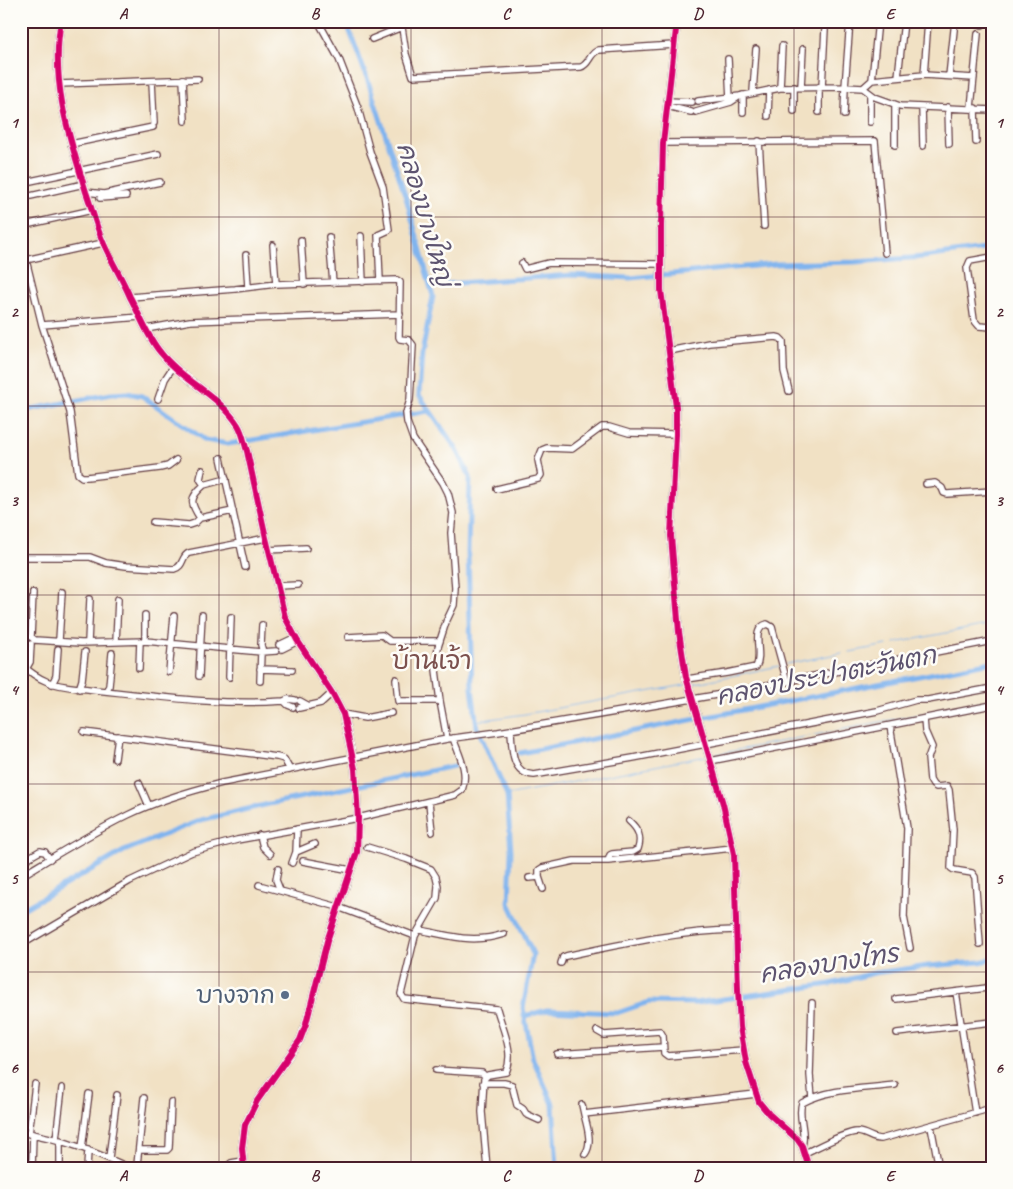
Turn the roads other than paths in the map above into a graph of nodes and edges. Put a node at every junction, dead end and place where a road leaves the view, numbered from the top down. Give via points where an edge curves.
1 (61, 21) edge
2 (318, 21) edge
3 (677, 21) edge
4 (850, 21) edge
5 (878, 21) edge
6 (904, 21) edge
7 (928, 21) edge
8 (955, 21) edge
9 (402, 24) edge
10 (825, 29) dead end
11 (978, 34) dead end
12 (372, 39) dead end
13 (674, 45) junction
14 (782, 46) dead end
15 (756, 49) dead end
16 (803, 49) dead end
17 (728, 59) dead end
18 (924, 75) junction
19 (949, 76) junction
20 (898, 77) junction
21 (974, 78) junction
22 (183, 79) junction
23 (198, 79) dead end
24 (872, 80) junction
25 (152, 81) junction
26 (59, 84) junction
27 (794, 87) junction
28 (801, 87) junction
29 (821, 87) junction
30 (845, 87) junction
31 (780, 88) junction
32 (863, 88) junction
33 (769, 90) junction
34 (754, 92) junction
35 (870, 94) junction
36 (741, 95) junction
37 (730, 99) junction
38 (667, 103) junction
39 (895, 105) junction
40 (922, 107) junction
41 (948, 107) junction
42 (973, 108) junction
43 (992, 110) edge
44 (794, 111) dead end
45 (743, 112) dead end
46 (819, 112) dead end
47 (844, 115) dead end
48 (768, 116) dead end
49 (185, 121) dead end
50 (870, 122) dead end
51 (759, 141) junction
52 (976, 142) dead end
53 (663, 143) junction
54 (71, 144) junction
55 (949, 144) dead end
56 (895, 145) dead end
57 (923, 146) dead end
58 (158, 154) dead end
59 (80, 171) junction
60 (160, 182) dead end
61 (21, 183) edge
62 (84, 184) junction
63 (90, 193) junction
64 (126, 196) dead end
65 (26, 198) dead end
66 (92, 210) junction
67 (21, 226) edge
68 (764, 226) dead end
69 (361, 236) dead end
70 (329, 237) dead end
71 (301, 240) dead end
72 (103, 242) junction
73 (273, 245) dead end
74 (886, 253) dead end
75 (246, 255) dead end
76 (992, 257) edge
77 (23, 260) edge
78 (522, 263) dead end
79 (661, 267) junction
80 (380, 281) junction
81 (363, 282) junction
82 (332, 283) junction
83 (276, 284) junction
84 (304, 284) junction
85 (248, 287) junction
86 (130, 297) junction
87 (400, 314) junction
88 (140, 317) junction
89 (42, 325) junction
90 (992, 327) edge
91 (146, 329) junction
92 (669, 351) junction
93 (173, 367) junction
94 (789, 390) dead end
95 (158, 399) dead end
96 (676, 434) junction
97 (222, 458) dead end
98 (176, 460) dead end
99 (202, 470) dead end
100 (226, 479) junction
101 (926, 484) dead end
102 (204, 485) junction
103 (497, 489) dead end
104 (992, 490) edge
105 (233, 512) junction
106 (200, 518) junction
107 (153, 522) dead end
108 (266, 538) junction
109 (240, 542) junction
110 (306, 548) dead end
111 (268, 550) junction
112 (21, 557) edge
113 (246, 567) dead end
114 (298, 585) dead end
115 (277, 586) junction
116 (62, 592) dead end
117 (33, 593) dead end
118 (90, 599) dead end
119 (118, 599) dead end
120 (202, 614) dead end
121 (145, 615) dead end
122 (174, 616) dead end
123 (231, 617) dead end
124 (262, 625) dead end
125 (348, 637) dead end
126 (297, 639) junction
127 (59, 640) junction
128 (143, 641) junction
129 (440, 641) junction
130 (992, 641) edge
131 (88, 642) junction
132 (116, 642) junction
133 (172, 643) junction
134 (32, 644) dead end
135 (201, 646) junction
136 (58, 649) dead end
137 (230, 650) junction
138 (85, 652) dead end
139 (262, 652) junction
140 (112, 653) dead end
141 (24, 667) edge
142 (139, 668) dead end
143 (260, 670) junction
144 (292, 670) dead end
145 (170, 672) dead end
146 (199, 676) dead end
147 (229, 677) dead end
148 (396, 679) dead end
149 (260, 681) dead end
150 (787, 682) junction
151 (688, 683) junction
152 (52, 684) junction
153 (79, 688) junction
154 (992, 688) edge
155 (106, 691) junction
156 (332, 693) junction
157 (692, 699) junction
158 (284, 701) junction
159 (440, 701) junction
160 (992, 705) edge
161 (310, 706) junction
162 (391, 713) dead end
163 (343, 714) junction
164 (924, 720) junction
165 (890, 726) junction
166 (511, 730) junction
167 (84, 732) dead end
168 (118, 736) junction
169 (450, 739) junction
170 (705, 744) junction
171 (353, 757) junction
172 (709, 758) junction
173 (115, 759) dead end
174 (290, 770) junction
175 (139, 783) dead end
176 (429, 802) junction
177 (149, 806) junction
178 (358, 818) junction
179 (629, 821) dead end
180 (297, 829) junction
181 (432, 832) dead end
182 (260, 835) junction
183 (315, 844) dead end
184 (363, 845) junction
185 (733, 848) junction
186 (296, 852) junction
187 (270, 854) dead end
188 (50, 859) junction
189 (303, 861) dead end
190 (608, 861) junction
191 (21, 862) edge
192 (292, 863) dead end
193 (278, 869) dead end
194 (350, 870) junction
195 (21, 876) edge
196 (539, 877) junction
197 (529, 878) dead end
198 (259, 885) dead end
199 (542, 889) dead end
200 (280, 890) junction
201 (338, 907) junction
202 (420, 930) junction
203 (736, 930) junction
204 (504, 934) dead end
205 (415, 936) junction
206 (980, 944) dead end
207 (21, 945) edge
208 (910, 948) dead end
209 (561, 963) dead end
210 (992, 981) edge
211 (956, 992) junction
212 (896, 999) dead end
213 (812, 1003) dead end
214 (992, 1022) edge
215 (960, 1026) junction
216 (597, 1031) dead end
217 (897, 1033) dead end
218 (663, 1047) junction
219 (743, 1050) junction
220 (557, 1054) dead end
221 (436, 1070) dead end
222 (485, 1076) junction
223 (483, 1083) junction
224 (35, 1084) dead end
225 (895, 1085) dead end
226 (62, 1088) dead end
227 (89, 1094) dead end
228 (756, 1094) junction
229 (117, 1095) dead end
230 (144, 1098) dead end
231 (812, 1098) junction
232 (171, 1102) dead end
233 (582, 1105) dead end
234 (992, 1108) edge
235 (975, 1113) junction
236 (584, 1114) junction
237 (539, 1120) dead end
238 (931, 1126) junction
239 (21, 1132) edge
240 (31, 1134) junction
241 (58, 1140) junction
242 (85, 1149) junction
243 (804, 1149) junction
244 (139, 1150) junction
245 (585, 1154) dead end
246 (109, 1158) junction
247 (115, 1164) edge
248 (244, 1165) edge
249 (136, 1166) edge
250 (32, 1168) edge
251 (60, 1168) edge
252 (87, 1168) edge
253 (130, 1168) edge
254 (144, 1168) edge
255 (226, 1168) edge
256 (487, 1168) edge
257 (809, 1168) edge
258 (940, 1168) edge

1 - 26 street via 57,52
2 - 80 street via 340,59 383,188 389,227 388,232 378,236
3 - 13 street
4 - 30 street
5 - 24 street
6 - 20 street
7 - 18 street
8 - 19 street
9 - 12 street
9 - 13 street via 406,54 414,76 581,67 586,65 592,53 599,50
10 - 29 street
11 - 21 street
13 - 38 street
14 - 31 street
15 - 34 street
16 - 28 street
17 - 37 street
18 - 19 street
18 - 20 street
19 - 21 street
20 - 24 street
21 - 42 street
22 - 23 street
22 - 25 street
22 - 49 street
24 - 32 street
25 - 26 street
25 - 54 street via 154,125
26 - 54 street
27 - 28 street
27 - 31 street
27 - 44 street
28 - 29 street
29 - 30 street
29 - 46 street
30 - 32 street
30 - 47 street
31 - 33 street
32 - 35 street
33 - 34 street
33 - 48 street
34 - 36 street
35 - 39 street
35 - 50 street
36 - 37 street
36 - 45 street
37 - 38 street
37 - 38 street via 693,112
38 - 53 street
39 - 40 street
39 - 56 street
40 - 41 street
40 - 57 street
41 - 42 street
41 - 55 street
42 - 43 street
42 - 52 street
51 - 53 street
51 - 68 street
51 - 74 street via 875,141
53 - 79 street
54 - 59 street
58 - 59 street
59 - 61 street
59 - 62 street
60 - 63 street via 104,194
62 - 63 street
62 - 65 street
63 - 64 street via 101,198
63 - 66 street
66 - 67 street
66 - 72 street
69 - 81 street
70 - 82 street
71 - 84 street
72 - 77 street
72 - 86 street
73 - 83 street
75 - 85 street
76 - 90 street via 970,261 967,268 974,320 979,326
77 - 89 street
78 - 79 street via 525,269 549,263
79 - 92 street
80 - 81 street
80 - 87 street via 400,282
81 - 82 street
82 - 84 street
83 - 84 street
83 - 85 street
85 - 86 street
86 - 88 street
87 - 91 street via 190,321
87 - 129 street via 400,339 409,340 413,345 407,422 413,440 443,483 453,513 454,605
88 - 89 street
88 - 91 street
89 - 98 street via 70,412 80,476 160,468
91 - 93 street via 155,346
92 - 94 street via 776,336 783,342 784,371
92 - 96 street
93 - 95 street
93 - 108 street via 238,425 247,450
96 - 103 street via 629,433 602,427 572,449 542,450 538,479
96 - 151 street via 671,536 679,632
97 - 100 street
99 - 102 street via 200,479
100 - 102 street
100 - 105 street
101 - 104 street via 935,483 947,494
102 - 106 street via 192,500
105 - 106 street
105 - 109 street
106 - 107 street via 189,525
108 - 109 street
108 - 111 street
109 - 112 street via 186,554 180,566 174,569 126,566 90,557
109 - 113 street
110 - 111 street
111 - 115 street
114 - 115 street
115 - 126 street via 286,617
116 - 127 street
117 - 127 street via 32,639
118 - 131 street
119 - 132 street
120 - 135 street
121 - 128 street
122 - 133 street
123 - 137 street
124 - 139 street
125 - 129 street via 382,635 390,641
126 - 139 street
126 - 156 street
127 - 131 street
128 - 132 street
128 - 133 street
128 - 142 street
129 - 159 street via 436,670
130 - 150 street
131 - 132 street
133 - 135 street
133 - 145 street
134 - 141 street via 30,662
135 - 137 street
135 - 146 street
136 - 152 street via 56,676
137 - 139 street
137 - 147 street
138 - 153 street
139 - 143 street
140 - 155 street
141 - 152 street via 37,678
143 - 144 street
143 - 149 street
148 - 159 street via 398,700
150 - 151 street via 772,627 767,624 758,631 759,660 756,667
150 - 157 street
151 - 157 street
152 - 153 street
153 - 155 street
154 - 170 street via 916,700 877,711
155 - 158 street via 220,703
156 - 161 street via 321,703
156 - 163 street
157 - 166 street
157 - 170 street
158 - 161 street via 297,700
158 - 161 street via 296,708
159 - 169 street
160 - 164 street
162 - 163 street via 365,718
163 - 171 street
164 - 165 street
164 - 206 street via 932,747 928,758 930,780 936,787 947,786 949,790 953,830 951,868 972,873 975,877
165 - 172 street
165 - 208 street via 906,828 904,917
166 - 169 street
166 - 170 street via 515,761 520,770 528,774
167 - 168 street
168 - 173 street
168 - 174 street via 277,756 284,759
169 - 171 street
169 - 176 street via 462,760 465,775 462,790
170 - 172 street
171 - 174 street
171 - 178 street
172 - 185 street
174 - 177 street via 192,790
175 - 177 street
176 - 178 street
176 - 181 street
177 - 188 street
178 - 180 street
178 - 184 street
179 - 190 street via 639,833 638,849 612,854
180 - 182 street
180 - 186 street
182 - 187 street via 263,847
182 - 207 street via 192,852 130,880
183 - 186 street
184 - 194 street
184 - 202 street via 422,864 433,872 438,886 437,898
185 - 190 street
185 - 203 street
186 - 192 street
188 - 191 street via 40,851
188 - 195 street
189 - 194 street
190 - 196 street via 574,861 548,866 539,870
193 - 200 street via 276,880
194 - 201 street
196 - 197 street
196 - 199 street
198 - 200 street
200 - 201 street
201 - 205 street
201 - 248 street via 300,1040 250,1114 243,1134
202 - 204 street via 471,940
202 - 205 street
203 - 209 street via 702,931 644,940 566,956
203 - 219 street
205 - 222 street via 401,994 404,999 497,1009 507,1040 508,1070
210 - 211 street via 987,988
211 - 212 street
211 - 215 street
213 - 231 street
214 - 215 street
215 - 217 street
215 - 235 street
216 - 218 street via 604,1035 658,1030 662,1033
218 - 219 street via 666,1055 674,1056
218 - 220 street
219 - 228 street
221 - 222 street via 482,1073
222 - 223 street
223 - 237 street via 512,1086 516,1105
223 - 256 street
224 - 240 street
225 - 231 street
226 - 241 street
227 - 242 street
228 - 236 street
228 - 243 street via 764,1110 790,1131
229 - 246 street
230 - 244 street
231 - 243 street via 800,1106
232 - 244 street via 169,1148 163,1151
233 - 236 street
234 - 235 street
235 - 238 street
236 - 245 street via 589,1143
238 - 243 street via 881,1139 854,1132
238 - 258 street
239 - 240 street
240 - 241 street
240 - 250 street
241 - 242 street
241 - 251 street
242 - 246 street
242 - 252 street
243 - 257 street
244 - 249 street
246 - 247 street
247 - 253 street
248 - 255 street via 231,1164
249 - 254 street

